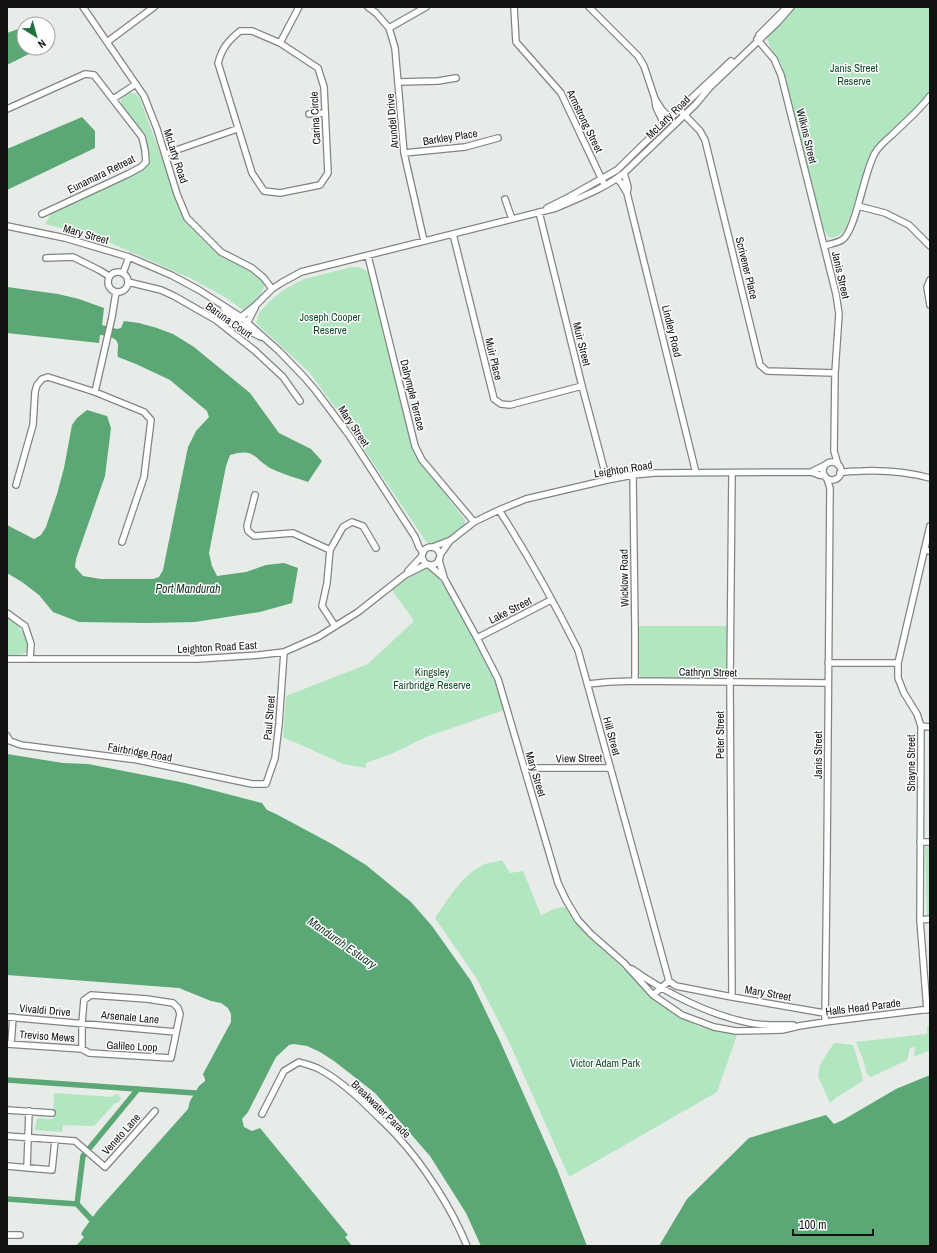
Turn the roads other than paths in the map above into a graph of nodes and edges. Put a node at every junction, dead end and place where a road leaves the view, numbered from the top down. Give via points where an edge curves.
1 (83, 7) edge
2 (154, 7) edge
3 (299, 7) edge
4 (368, 7) edge
5 (426, 7) edge
6 (514, 7) edge
7 (589, 7) edge
8 (786, 7) edge
9 (791, 7) edge
10 (389, 28) junction
11 (757, 39) junction
12 (107, 42) junction
13 (280, 43) junction
14 (456, 78) dead end
15 (398, 82) junction
16 (136, 84) junction
17 (930, 96) edge
18 (113, 99) junction
19 (7, 109) edge
20 (679, 109) junction
21 (325, 113) junction
22 (309, 114) dead end
23 (685, 115) junction
24 (667, 121) junction
25 (672, 127) junction
26 (237, 129) junction
27 (498, 138) dead end
28 (404, 153) junction
29 (165, 154) junction
30 (617, 170) junction
31 (621, 176) junction
32 (602, 179) junction
33 (605, 185) junction
34 (627, 193) junction
35 (505, 199) dead end
36 (858, 206) junction
37 (539, 212) junction
38 (42, 214) dead end
39 (512, 219) junction
40 (7, 226) edge
41 (453, 234) junction
42 (424, 241) junction
43 (824, 246) junction
44 (930, 246) edge
45 (368, 256) junction
46 (129, 257) junction
47 (46, 258) dead end
48 (123, 273) junction
49 (109, 276) junction
50 (930, 280) edge
51 (128, 282) junction
52 (272, 289) junction
53 (116, 292) junction
54 (930, 305) edge
55 (255, 306) junction
56 (240, 319) junction
57 (247, 325) junction
58 (835, 373) junction
59 (582, 386) junction
60 (95, 392) junction
61 (300, 400) dead end
62 (834, 451) junction
63 (827, 464) junction
64 (841, 469) junction
65 (811, 472) junction
66 (696, 473) junction
67 (732, 473) junction
68 (633, 475) junction
69 (826, 477) junction
70 (930, 478) edge
71 (834, 479) junction
72 (607, 480) junction
73 (16, 485) dead end
74 (830, 488) junction
75 (255, 495) dead end
76 (499, 510) junction
77 (474, 522) junction
78 (930, 526) edge
79 (415, 537) junction
80 (450, 540) junction
81 (122, 542) dead end
82 (431, 547) junction
83 (376, 548) dead end
84 (330, 550) junction
85 (927, 551) edge
86 (422, 555) junction
87 (439, 557) junction
88 (428, 564) junction
89 (406, 575) junction
90 (444, 578) junction
91 (551, 600) junction
92 (7, 613) edge
93 (335, 626) junction
94 (477, 638) junction
95 (284, 652) junction
96 (7, 659) edge
97 (30, 659) junction
98 (828, 663) junction
99 (898, 663) junction
100 (635, 681) junction
101 (730, 683) junction
102 (828, 683) junction
103 (588, 684) junction
104 (921, 726) junction
105 (930, 727) edge
106 (9, 739) edge
107 (524, 768) junction
108 (610, 768) junction
109 (266, 784) joint
110 (920, 842) junction
111 (930, 842) edge
112 (930, 919) edge
113 (920, 920) junction
114 (624, 963) junction
115 (669, 981) junction
116 (661, 988) junction
117 (653, 995) junction
118 (732, 997) junction
119 (929, 1009) edge
120 (824, 1013) junction
121 (10, 1017) edge
122 (824, 1022) junction
123 (82, 1023) junction
124 (799, 1026) junction
125 (176, 1032) junction
126 (9, 1044) edge
127 (82, 1049) junction
128 (7, 1110) edge
129 (29, 1111) junction
130 (155, 1111) dead end
131 (52, 1113) dead end
132 (262, 1114) dead end
133 (7, 1136) edge
134 (28, 1138) junction
135 (55, 1140) junction
136 (7, 1166) edge
137 (27, 1168) junction
138 (7, 1235) edge
139 (20, 1236) dead end
140 (467, 1246) edge

1 - 12 street, McLarty Road
2 - 12 street
3 - 13 street
4 - 10 street, Arundel Drive
5 - 10 street
6 - 32 street, Armstrong Street via 516,42 561,93
7 - 24 street via 638,56 644,66 656,108
8 - 11 street, McLarty Road
9 - 11 street, McLarty Road via 778,22
10 - 15 street, Arundel Drive via 395,48
11 - 20 street, McLarty Road
11 - 23 street, McLarty Road
11 - 43 street, Wilkins Street via 772,56 780,71
12 - 16 street, McLarty Road
13 - 21 street, Carina Circle via 318,68 324,87
13 - 26 street, Carina Circle via 252,31 240,31 229,40 221,52 218,63
14 - 15 street
15 - 28 street, Arundel Drive
16 - 18 street
16 - 29 street, McLarty Road via 144,96
17 - 36 street, Janis Street via 875,152
18 - 19 street, Eunamara Retreat via 94,75 85,74
18 - 38 street, Eunamara Retreat via 142,138 146,162 128,174
20 - 23 street, Scrivener Place
20 - 24 street, McLarty Road
21 - 22 street
21 - 26 street, Carina Circle via 328,172 320,185 280,193 264,191 252,173
23 - 25 street, McLarty Road
23 - 58 street, Scrivener Place via 705,140 760,365 767,371
24 - 25 street
24 - 30 street, McLarty Road
25 - 31 street, McLarty Road
26 - 29 street
27 - 28 street, Barkley Place via 465,147
28 - 42 street, Arundel Drive
29 - 52 street, McLarty Road via 187,218 221,252 252,268
30 - 31 street
30 - 32 street, McLarty Road
31 - 33 street, McLarty Road
31 - 34 street, Lindley Road via 621,183
31 - 34 street, Lindley Road via 628,187
32 - 33 street, Armstrong Street
32 - 37 street, McLarty Road
33 - 37 street, McLarty Road via 556,208
34 - 66 street, Lindley Road
35 - 39 street
36 - 43 street, Janis Street via 849,232 842,240
36 - 44 street via 885,213 909,225
37 - 39 street, McLarty Road
37 - 59 street, Muir Street
39 - 41 street, McLarty Road
40 - 46 street, Mary Street via 65,238
41 - 42 street, McLarty Road
41 - 59 street, Muir Place via 494,399 501,404 510,405
42 - 45 street, McLarty Road
43 - 58 street, Janis Street via 839,314
45 - 52 street, McLarty Road via 301,272
45 - 77 street, Dalrymple Terrace via 415,446 422,460
46 - 48 street
46 - 56 street, Mary Street via 198,290
47 - 49 street via 73,257
48 - 49 street via 113,273
48 - 51 street
49 - 53 street via 108,284
50 - 54 street via 927,287
51 - 53 street via 123,291
51 - 61 street, Baruna Court via 161,290 216,320 283,377
52 - 55 street, McLarty Road
53 - 60 street
55 - 56 street, McLarty Road
55 - 57 street, McLarty Road
56 - 57 street, Mary Street
57 - 79 street, Mary Street via 253,334 262,337 279,351 332,411
58 - 62 street, Janis Street
59 - 72 street, Muir Street
60 - 73 street via 48,377 42,379 37,385 33,425
60 - 81 street via 144,412 151,420 144,477
62 - 63 street, Janis Street
62 - 64 street, Janis Street
63 - 64 street via 833,462
63 - 65 street, Leighton Road
63 - 69 street via 823,470
64 - 70 street via 914,473
64 - 71 street via 839,476
65 - 67 street, Leighton Road
65 - 69 street, Leighton Road
66 - 67 street, Leighton Road
66 - 68 street, Leighton Road
67 - 101 street, Peter Street
68 - 72 street, Leighton Road
68 - 100 street, Wicklow Road
69 - 71 street, Leighton Road
69 - 74 street, Janis Street
71 - 74 street, Janis Street
72 - 76 street, Leighton Road via 526,499
74 - 98 street, Janis Street
75 - 84 street via 247,526 248,531 254,536 293,534
76 - 77 street, Leighton Road
76 - 91 street, Hill Street
77 - 80 street, Leighton Road
78 - 85 street, Shayne Street
79 - 82 street, Mary Street via 424,545
79 - 86 street, Mary Street
80 - 82 street, Leighton Road
80 - 87 street, Leighton Road
82 - 86 street
82 - 87 street, Mary Street via 438,550
83 - 84 street via 363,526 352,522 343,527
84 - 93 street via 322,606
85 - 99 street, Shayne Street
86 - 88 street, Mary Street via 423,561
86 - 89 street, Leighton Road East
87 - 88 street via 436,563
87 - 90 street, Mary Street
88 - 89 street, Leighton Road East
88 - 90 street, Mary Street
89 - 93 street, Leighton Road East via 358,612
90 - 94 street, Mary Street
91 - 94 street, Lake Street
91 - 103 street, Hill Street via 578,650
92 - 97 street via 25,626 30,644
93 - 95 street, Leighton Road East via 318,637
94 - 107 street, Mary Street via 498,679
95 - 97 street, Leighton Road East via 197,659
95 - 109 street, Paul Street via 275,758
96 - 97 street, Leighton Road East
98 - 99 street
98 - 102 street, Janis Street
99 - 104 street, Shayne Street via 898,678
100 - 101 street, Cathryn Street
100 - 103 street, Cathryn Street
101 - 102 street, Cathryn Street
101 - 118 street, Peter Street
102 - 120 street, Janis Street
103 - 108 street, Hill Street
104 - 105 street
104 - 110 street, Shayne Street
106 - 109 street, Fairbridge Road via 21,745 138,760 252,784
107 - 108 street, View Street
107 - 114 street, Mary Street via 558,883 566,900 586,929
108 - 115 street, Hill Street
110 - 111 street
110 - 113 street, Shayne Street
112 - 113 street
113 - 119 street, Shayne Street
114 - 116 street, Mary Street
114 - 117 street, Mary Street
115 - 116 street
115 - 118 street, Mary Street via 676,986
116 - 117 street
116 - 124 street, Halls Head Parade via 735,1020 760,1025
117 - 124 street, Halls Head Parade via 682,1015 714,1027 736,1031 760,1031
118 - 120 street, Mary Street
119 - 122 street, Halls Head Parade
120 - 122 street, Janis Street
121 - 123 street, Vivaldi Drive
121 - 126 street, Treviso Mews
122 - 124 street, Halls Head Parade
123 - 125 street, Arsenale Lane
123 - 125 street, Galileo Loop via 84,1000 91,995 147,999 173,1003 178,1008 180,1014
123 - 127 street, Galileo Loop
125 - 127 street, Galileo Loop via 171,1058 89,1053
126 - 127 street, Treviso Mews
128 - 129 street
129 - 131 street
129 - 134 street
130 - 135 street, Veneto Lane via 105,1167 75,1141
132 - 140 street, Breakwater Parade via 284,1071 299,1062 318,1068 331,1076 376,1115 416,1159 435,1186
133 - 134 street, Veneto Lane
134 - 135 street, Veneto Lane
134 - 137 street
135 - 137 street via 52,1170
136 - 137 street
138 - 139 street

